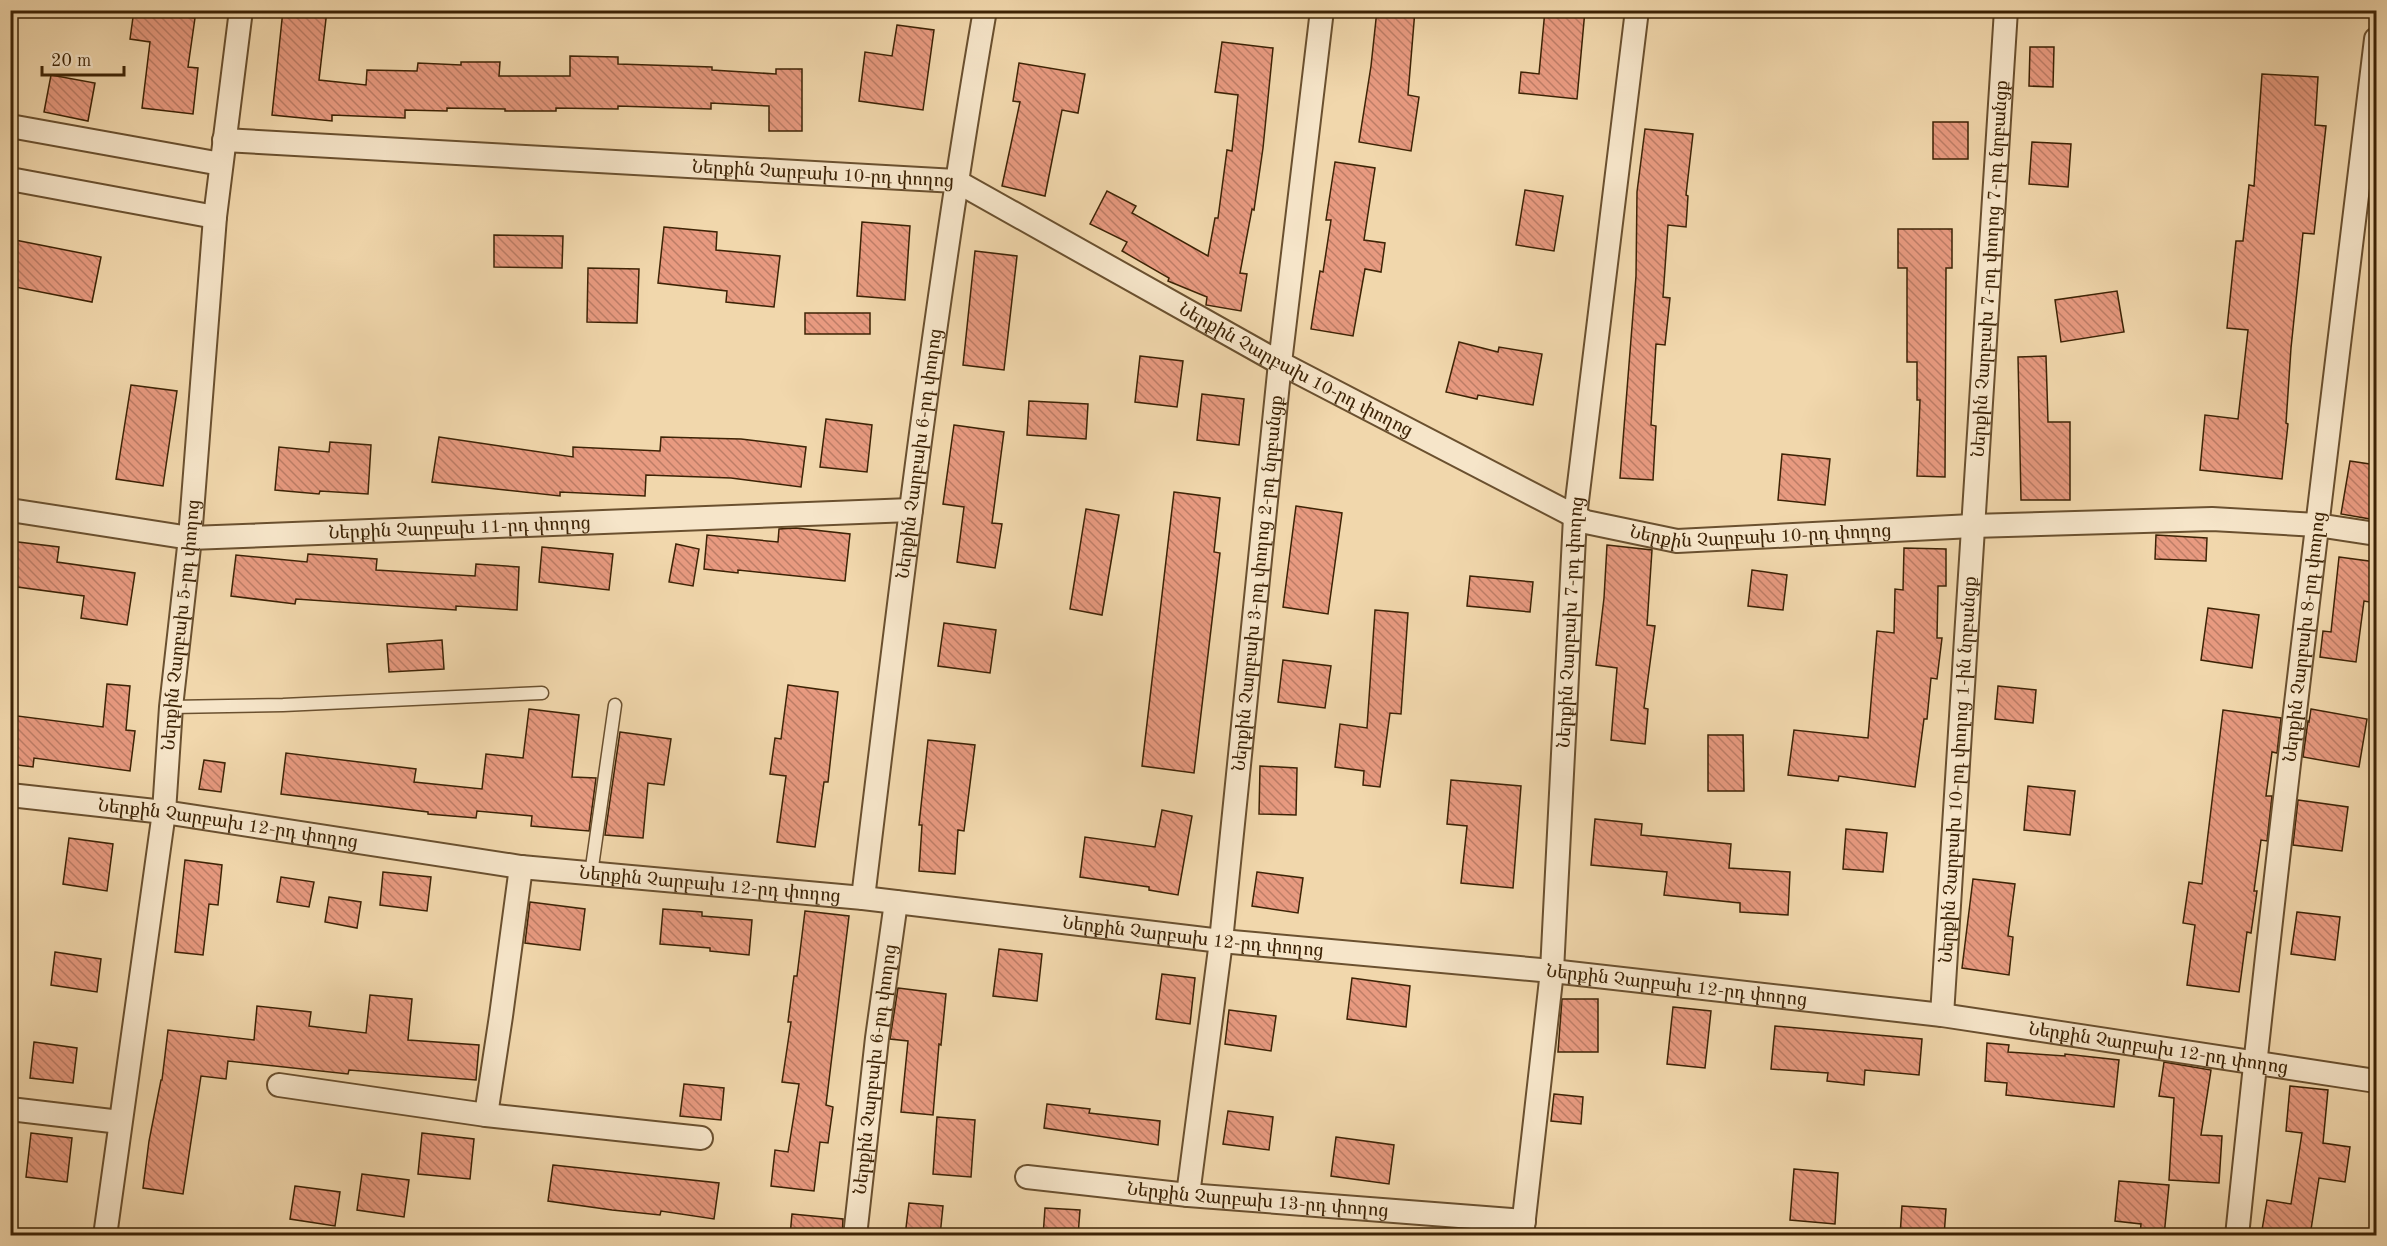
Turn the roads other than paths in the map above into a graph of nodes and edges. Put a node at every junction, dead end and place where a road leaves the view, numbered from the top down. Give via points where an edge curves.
1 (241, 10) edge
2 (985, 10) edge
3 (1322, 10) edge
4 (1637, 10) edge
5 (2006, 10) edge
6 (2376, 39) edge
7 (10, 126) edge
8 (224, 140) junction
9 (221, 164) junction
10 (10, 179) edge
11 (956, 181) junction
12 (215, 218) junction
13 (1280, 363) junction
14 (10, 510) edge
15 (911, 510) junction
16 (1575, 517) junction
17 (2317, 525) junction
18 (1972, 526) junction
19 (2376, 534) edge
20 (190, 538) junction
21 (542, 693) dead end
22 (615, 705) dead end
23 (171, 707) junction
24 (10, 795) edge
25 (164, 812) junction
26 (520, 867) junction
27 (591, 874) junction
28 (863, 898) junction
29 (896, 902) junction
30 (1221, 941) junction
31 (1552, 971) junction
32 (1942, 1015) junction
33 (2254, 1063) junction
34 (2376, 1081) edge
35 (279, 1085) dead end
36 (10, 1109) edge
37 (486, 1115) junction
38 (120, 1122) junction
39 (701, 1138) dead end
40 (1027, 1177) dead end
41 (1188, 1195) junction
42 (1523, 1228) edge
43 (105, 1236) edge
44 (855, 1236) edge
45 (2237, 1236) edge

1 - 8 street, Ներքին Չարբախ 5-րդ փողոց
2 - 11 street, Ներքին Չարբախ 6-րդ փողոց
3 - 13 street, Ներքին Չարբախ 3-րդ փողոց 2-րդ նրբանցք
4 - 16 street, Ներքին Չարբախ 7-րդ փողոց
5 - 18 street, Ներքին Չարբախ 7-րդ փողոց 7-րդ նրբանցք
6 - 17 street, Ներքին Չարբախ 8-րդ փողոց
7 - 9 street
8 - 9 street, Ներքին Չարբախ 5-րդ փողոց
8 - 11 street, Ներքին Չարբախ 10-րդ փողոց
9 - 12 street, Ներքին Չարբախ 5-րդ փողոց
10 - 12 street
11 - 13 street, Ներքին Չարբախ 10-րդ փողոց
11 - 15 street, Ներքին Չարբախ 6-րդ փողոց
12 - 20 street, Ներքին Չարբախ 5-րդ փողոց
13 - 16 street, Ներքին Չարբախ 10-րդ փողոց
13 - 30 street, Ներքին Չարբախ 3-րդ փողոց 2-րդ նրբանցք
14 - 20 street, Ներքին Չարբախ 11-րդ փողոց
15 - 20 street, Ներքին Չարբախ 11-րդ փողոց
15 - 28 street, Ներքին Չարբախ 6-րդ փողոց
16 - 18 street, Ներքին Չարբախ 10-րդ փողոց via 1677,541
16 - 31 street, Ներքին Չարբախ 7-րդ փողոց
17 - 18 street, Ներքին Չարբախ 10-րդ փողոց via 2212,519
17 - 19 street, Ներքին Չարբախ 10-րդ փողոց
17 - 33 street, Ներքին Չարբախ 8-րդ փողոց
18 - 32 street, Ներքին Չարբախ 10-րդ փողոց 1-ին նրբանցք
20 - 23 street, Ներքին Չարբախ 5-րդ փողոց
21 - 23 lane
22 - 27 lane
23 - 25 street, Ներքին Չարբախ 5-րդ փողոց
24 - 25 street, Ներքին Չարբախ 12-րդ փողոց
25 - 26 street, Ներքին Չարբախ 12-րդ փողոց
25 - 38 street, Ներքին Չարբախ 5-րդ փողոց
26 - 27 street, Ներքին Չարբախ 12-րդ փողոց
26 - 37 street
27 - 28 street, Ներքին Չարբախ 12-րդ փողոց
28 - 29 street, Ներքին Չարբախ 12-րդ փողոց
29 - 30 street, Ներքին Չարբախ 12-րդ փողոց
29 - 44 street, Ներքին Չարբախ 6-րդ փողոց
30 - 31 street, Ներքին Չարբախ 12-րդ փողոց
30 - 41 street, Ներքին Չարբախ 3-րդ փողոց 2-րդ նրբանցք
31 - 32 street, Ներքին Չարբախ 12-րդ փողոց
31 - 42 street, Ներքին Չարբախ 7-րդ փողոց
32 - 33 street, Ներքին Չարբախ 12-րդ փողոց
33 - 34 street, Ներքին Չարբախ 12-րդ փողոց
33 - 45 street, Ներքին Չարբախ 8-րդ փողոց
35 - 37 street
36 - 38 street
37 - 39 street
38 - 43 street, Ներքին Չարբախ 5-րդ փողոց
40 - 41 street, Ներքին Չարբախ 13-րդ փողոց
41 - 42 street, Ներքին Չարբախ 13-րդ փողոց

